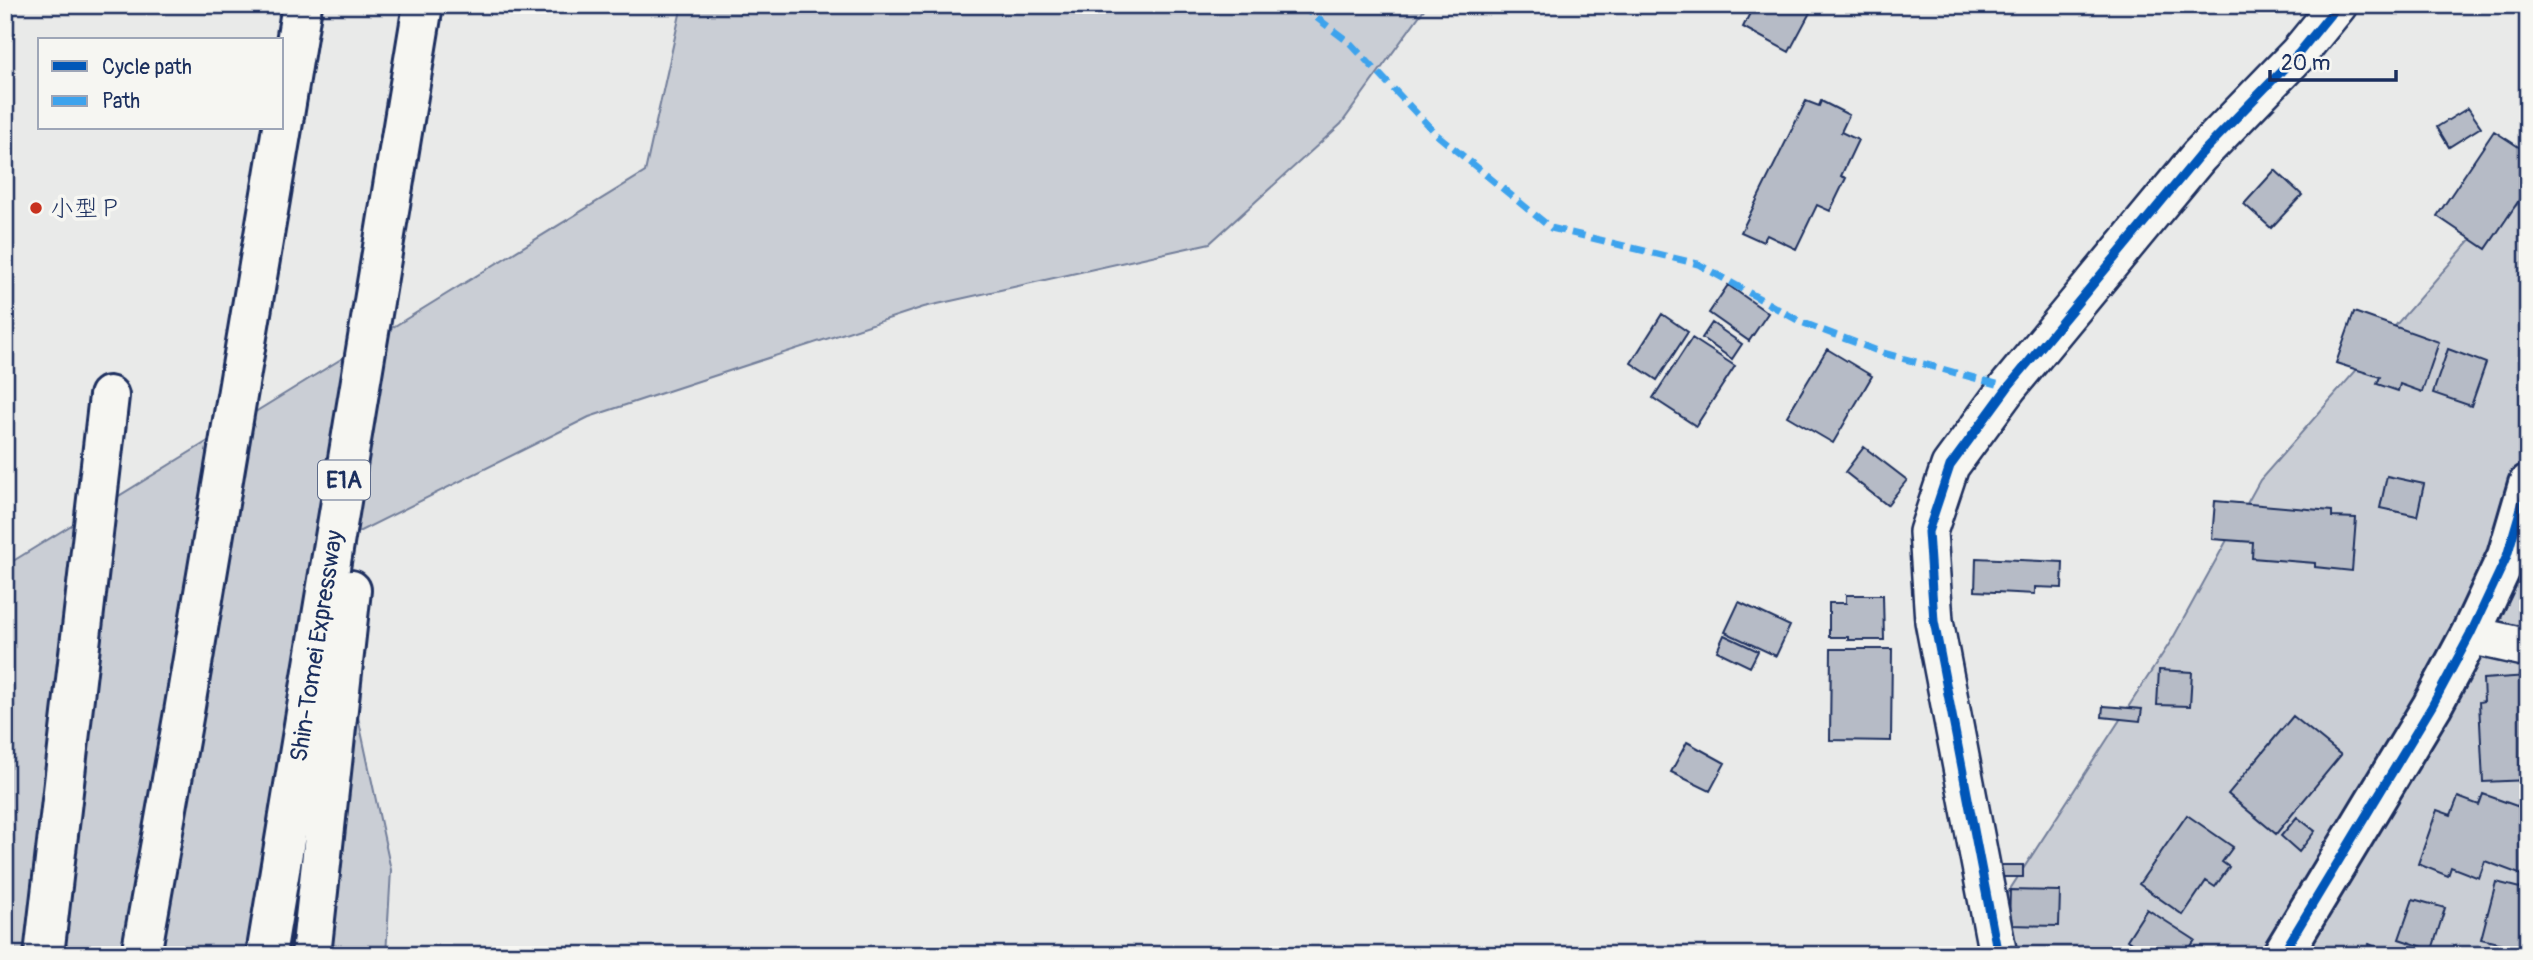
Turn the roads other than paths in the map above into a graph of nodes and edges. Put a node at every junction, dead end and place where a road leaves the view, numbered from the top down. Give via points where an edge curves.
1 (302, 5) edge
2 (423, 5) edge
3 (2338, 5) edge
4 (284, 116) edge
5 (282, 130) edge
6 (396, 167) junction
7 (108, 396) dead end
8 (2528, 484) edge
9 (2470, 635) junction
10 (2528, 648) edge
11 (44, 955) edge
12 (141, 955) edge
13 (266, 955) edge
14 (311, 955) edge
15 (1997, 955) edge
16 (2283, 955) edge

1 - 4 main road
2 - 6 main road, Shin-Tomei Expressway / E1A
3 - 15 street via 2298,54 2199,156 2008,387 1950,466 1928,532 1934,621
5 - 12 main road
6 - 13 main road, Shin-Tomei Expressway / E1A
6 - 14 main road
7 - 11 main road
8 - 9 main road via 2507,556
9 - 10 street
9 - 16 main road

